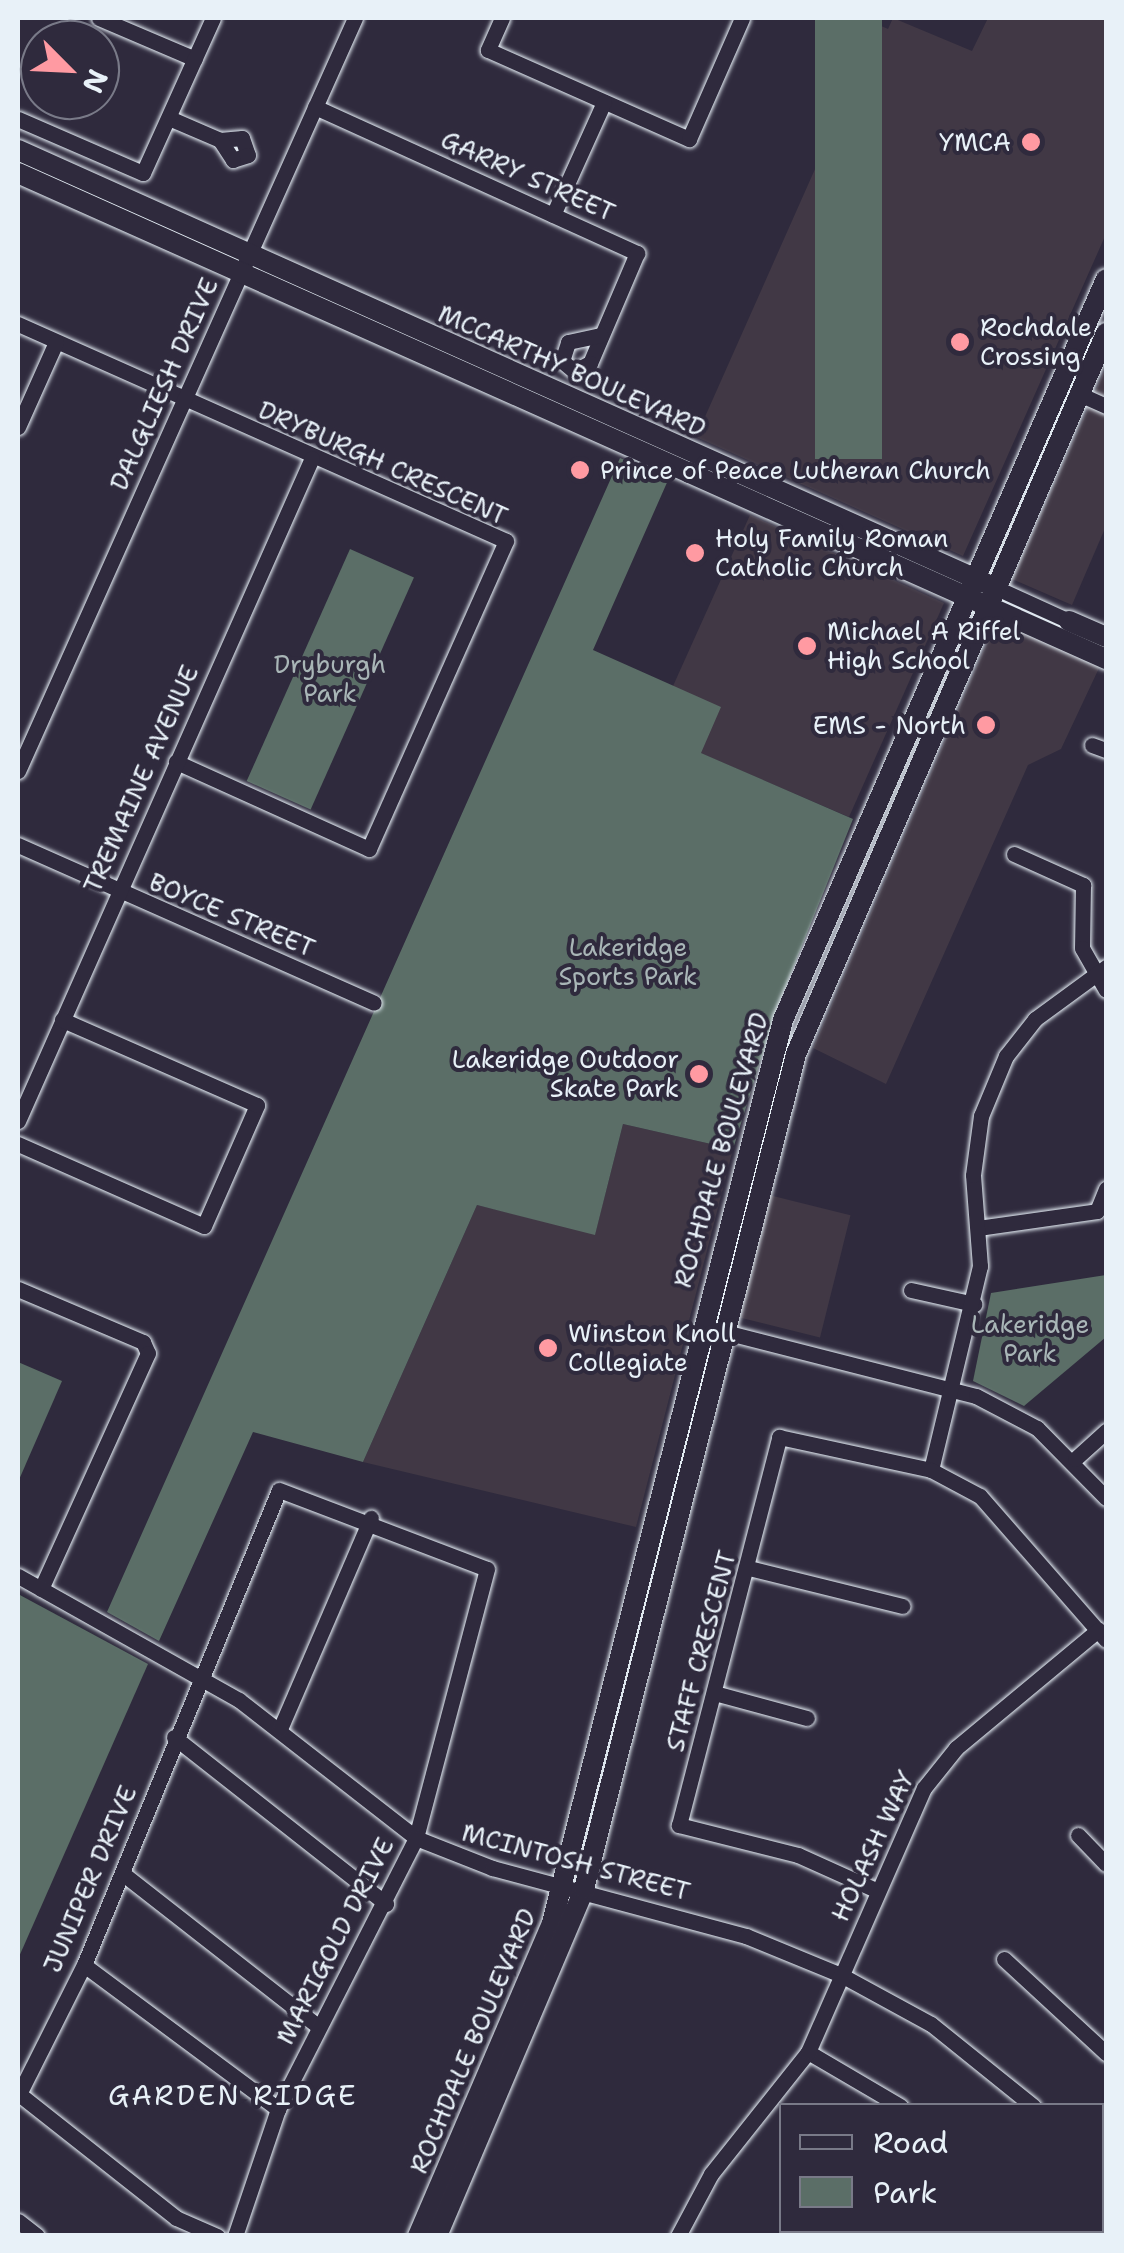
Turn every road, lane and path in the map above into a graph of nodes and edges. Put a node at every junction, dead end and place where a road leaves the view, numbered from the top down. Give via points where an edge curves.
1 (99, 18) edge
2 (214, 18) edge
3 (355, 18) edge
4 (502, 18) edge
5 (740, 18) edge
6 (195, 60) junction
7 (604, 102) junction
8 (315, 107) junction
9 (18, 118) edge
10 (169, 118) junction
11 (220, 140) dead end
12 (18, 150) edge
13 (18, 174) edge
14 (553, 215) junction
15 (246, 263) junction
16 (1106, 279) edge
17 (18, 324) edge
18 (1106, 333) edge
19 (600, 335) dead end
20 (56, 342) junction
21 (1079, 394) junction
22 (184, 398) junction
23 (1106, 406) edge
24 (18, 427) edge
25 (312, 458) junction
26 (979, 591) junction
27 (1070, 621) joint
28 (1106, 637) edge
29 (1106, 659) edge
30 (176, 762) junction
31 (18, 771) edge
32 (18, 844) edge
33 (1014, 854) dead end
34 (118, 893) junction
35 (1100, 969) edge
36 (1106, 990) edge
37 (374, 1003) dead end
38 (62, 1020) junction
39 (18, 1121) edge
40 (18, 1144) edge
41 (1106, 1189) edge
42 (978, 1228) junction
43 (18, 1289) edge
44 (910, 1290) dead end
45 (974, 1304) junction
46 (698, 1326) junction
47 (720, 1331) junction
48 (954, 1387) junction
49 (1106, 1431) edge
50 (1074, 1459) junction
51 (931, 1470) junction
52 (1106, 1498) edge
53 (371, 1518) junction
54 (749, 1568) junction
55 (18, 1576) edge
56 (41, 1589) junction
57 (902, 1606) dead end
58 (1102, 1635) edge
59 (197, 1675) junction
60 (718, 1694) junction
61 (806, 1718) dead end
62 (280, 1729) junction
63 (174, 1737) junction
64 (1078, 1835) dead end
65 (416, 1838) junction
66 (1106, 1864) edge
67 (122, 1873) junction
68 (573, 1887) junction
69 (878, 1891) junction
70 (386, 1904) junction
71 (1004, 1959) dead end
72 (84, 1965) junction
73 (841, 1975) junction
74 (318, 2026) junction
75 (808, 2052) junction
76 (1106, 2053) edge
77 (18, 2095) edge
78 (895, 2103) edge
79 (1029, 2103) edge
80 (278, 2109) junction
81 (18, 2221) edge
82 (37, 2236) edge
83 (217, 2236) edge
84 (235, 2236) edge
85 (418, 2236) edge
86 (436, 2236) edge
87 (678, 2236) edge

1 - 6 street
2 - 6 street
3 - 8 street, DALGLIESH DRIVE
4 - 7 street via 488,50
5 - 7 street via 689,139
6 - 10 street
7 - 14 street
8 - 14 street, GARRY STREET
8 - 15 street, DALGLIESH DRIVE
9 - 10 street via 143,174
10 - 11 street
12 - 15 main road, MCCARTHY BOULEVARD
13 - 15 main road, MCCARTHY BOULEVARD
14 - 19 street, GARRY STREET via 637,252
15 - 22 street, DALGLIESH DRIVE
15 - 26 main road, MCCARTHY BOULEVARD
16 - 26 main road, ROCHDALE BOULEVARD
17 - 20 street, DRYBURGH CRESCENT
18 - 21 main road, ROCHDALE BOULEVARD
20 - 22 street, DRYBURGH CRESCENT
20 - 24 street
21 - 23 street
21 - 26 main road, ROCHDALE BOULEVARD
22 - 25 street, DRYBURGH CRESCENT
22 - 31 street, DALGLIESH DRIVE
25 - 30 street, TREMAINE AVENUE
25 - 30 street, DRYBURGH CRESCENT via 506,541 378,830 369,848
26 - 27 street, MCCARTHY BOULEVARD
26 - 29 main road, MCCARTHY BOULEVARD
26 - 46 main road, ROCHDALE BOULEVARD via 783,1020
26 - 47 main road, ROCHDALE BOULEVARD via 796,1054
27 - 28 main road, MCCARTHY BOULEVARD
30 - 34 street, TREMAINE AVENUE
32 - 34 street, BOYCE STREET
33 - 35 street via 1084,885 1082,948
34 - 37 street, BOYCE STREET
34 - 38 street, TREMAINE AVENUE
35 - 36 street
35 - 42 street via 1006,1056 981,1116 972,1175
38 - 39 street, TREMAINE AVENUE
38 - 40 street via 257,1105 204,1226
41 - 42 street via 1097,1211
42 - 45 street
43 - 56 street via 143,1342 148,1353
44 - 45 street
45 - 48 street
46 - 47 street
46 - 68 main road, ROCHDALE BOULEVARD
47 - 48 street
47 - 68 main road, ROCHDALE BOULEVARD
48 - 50 street
48 - 51 street
49 - 50 street
50 - 52 street
51 - 54 street, STAFF CRESCENT via 779,1437
51 - 58 street via 1014,1525
53 - 59 street, JUNIPER DRIVE via 278,1490
53 - 62 street
53 - 65 street, MARIGOLD DRIVE via 426,1552 487,1570
54 - 57 street
54 - 60 street, STAFF CRESCENT
55 - 56 street, MCINTOSH STREET
56 - 59 street, MCINTOSH STREET
58 - 69 street, HOLASH WAY via 956,1748 924,1788
59 - 62 street, MCINTOSH STREET
59 - 63 street, JUNIPER DRIVE
60 - 61 street
60 - 69 street, STAFF CRESCENT via 679,1825 798,1855
62 - 65 street, MCINTOSH STREET
63 - 67 street, JUNIPER DRIVE
63 - 70 street
64 - 66 street
65 - 68 street, MCINTOSH STREET
65 - 70 street, MARIGOLD DRIVE
67 - 72 street, JUNIPER DRIVE
67 - 74 street
68 - 73 street, MCINTOSH STREET via 746,1936
68 - 85 main road, ROCHDALE BOULEVARD
68 - 86 main road, ROCHDALE BOULEVARD
69 - 73 street, HOLASH WAY
70 - 74 street, MARIGOLD DRIVE
71 - 76 street
72 - 77 street, JUNIPER DRIVE
72 - 80 street
73 - 75 street, HOLASH WAY
73 - 79 street, MCINTOSH STREET via 931,2024
74 - 80 street, MARIGOLD DRIVE
75 - 78 street
75 - 87 street, HOLASH WAY via 711,2174
77 - 83 street via 176,2218
80 - 84 street, MARIGOLD DRIVE
81 - 82 street

